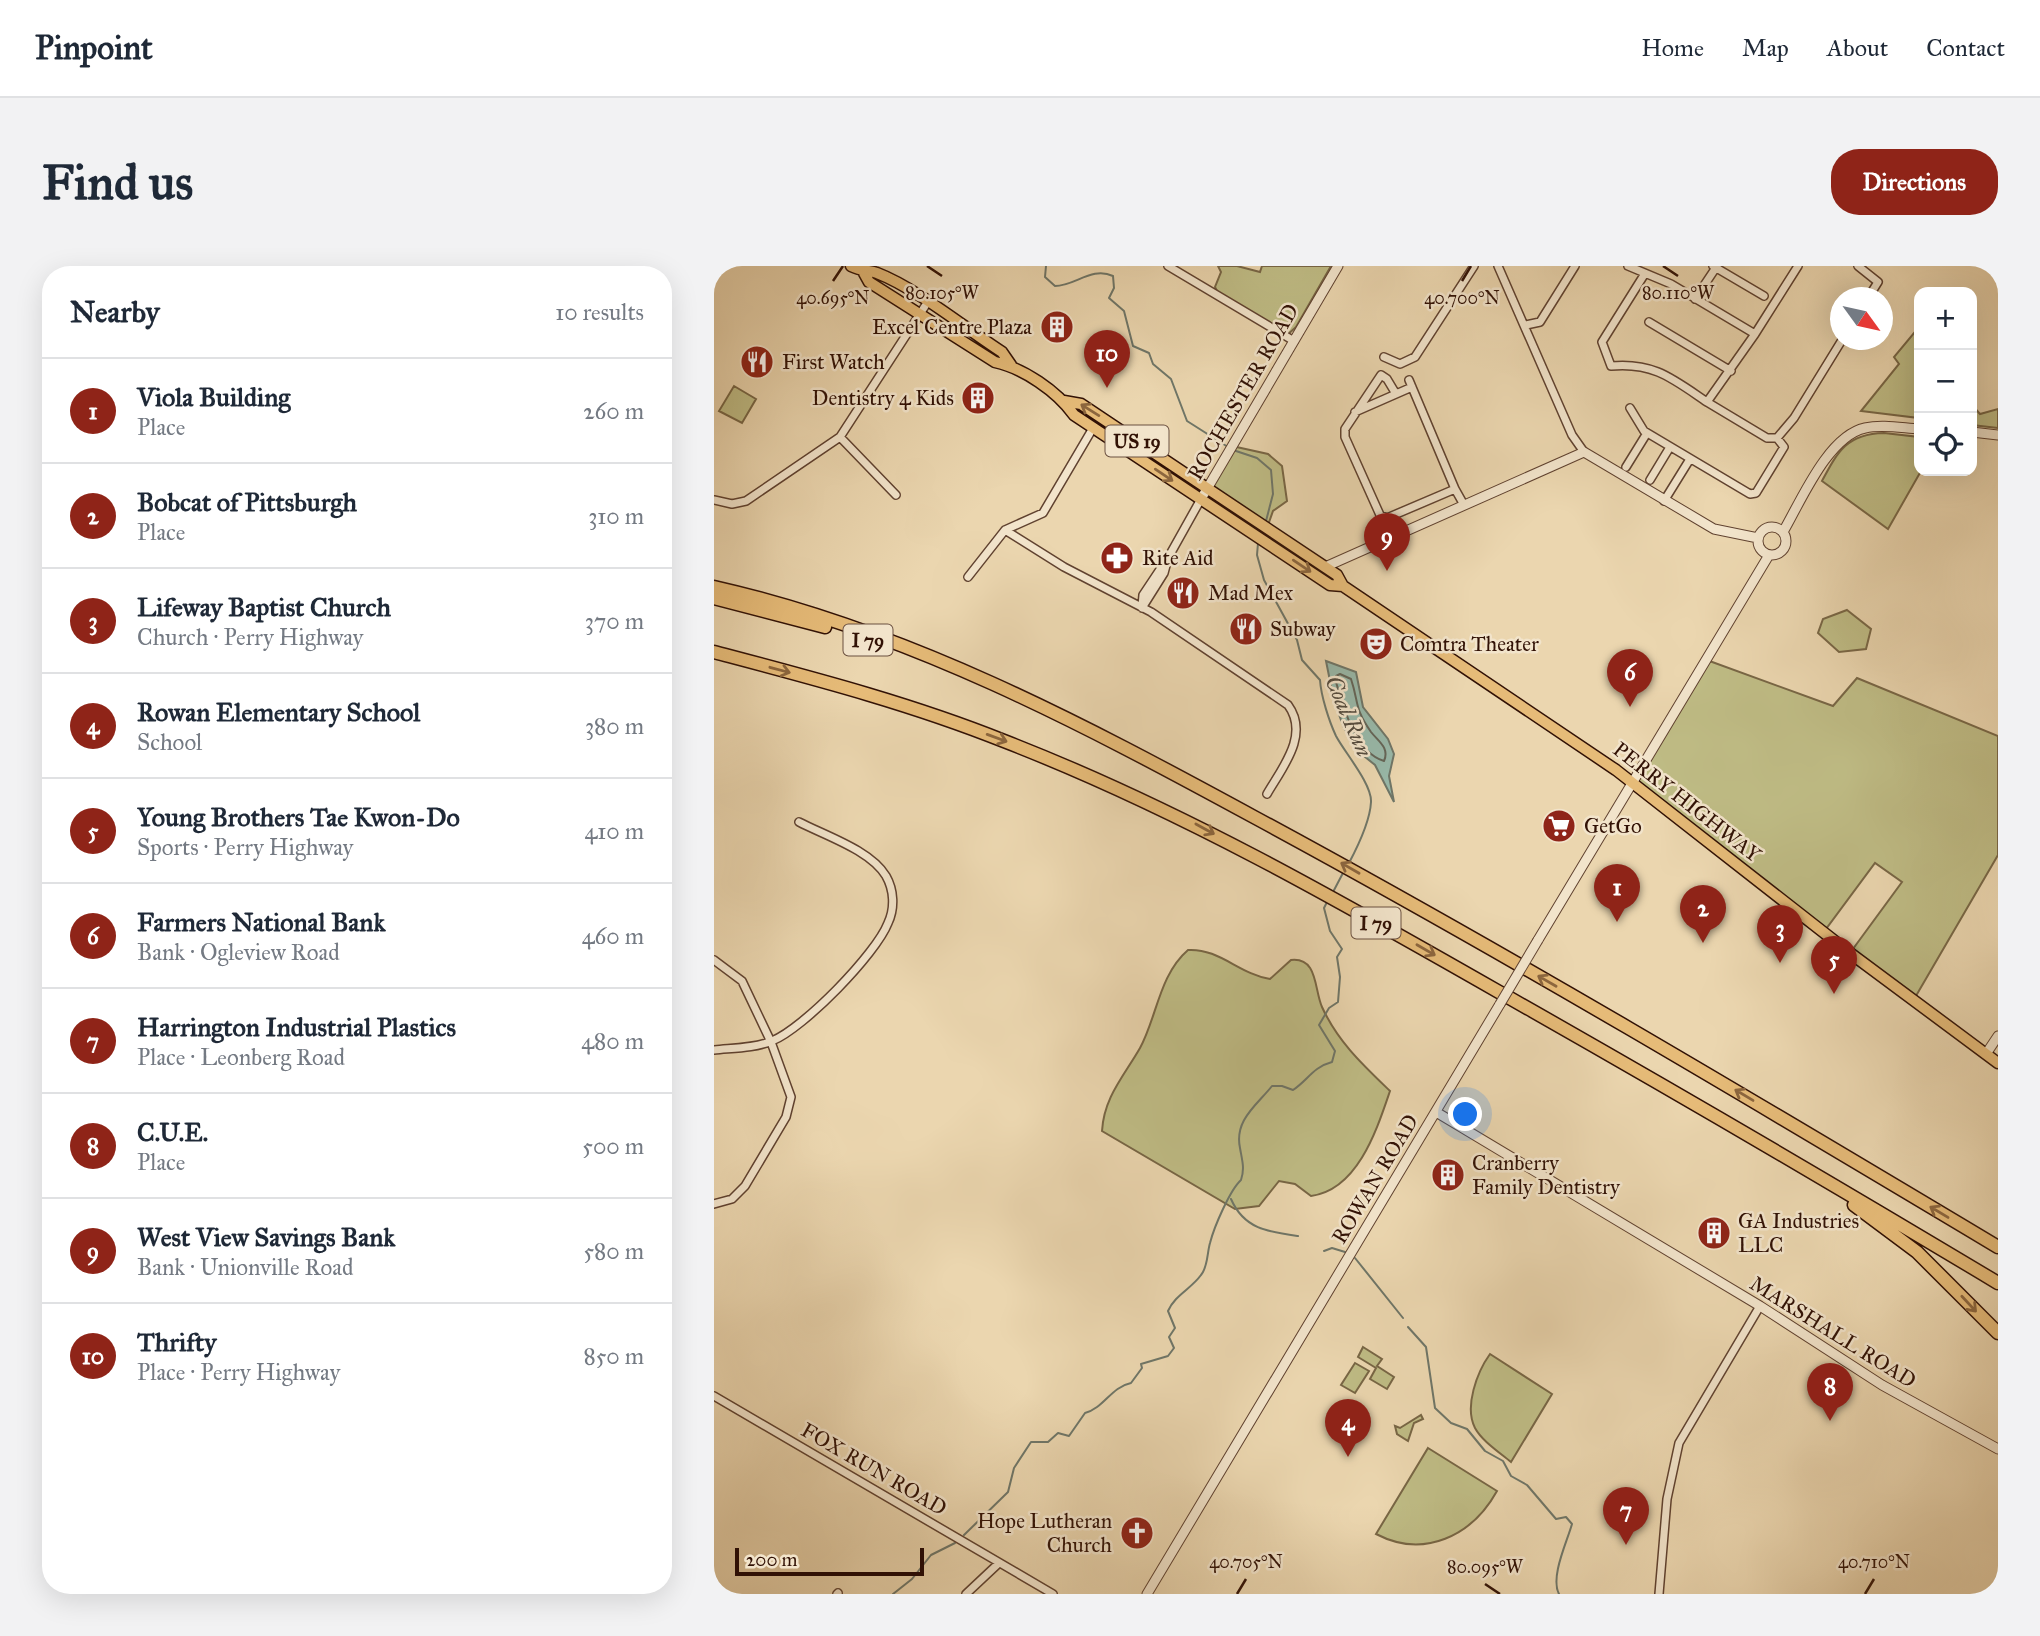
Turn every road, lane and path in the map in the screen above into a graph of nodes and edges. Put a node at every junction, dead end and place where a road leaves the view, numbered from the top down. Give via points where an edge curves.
1 (851, 266) edge
2 (1168, 266) edge
3 (1338, 266) edge
4 (1474, 266) edge
5 (1497, 266) edge
6 (1575, 266) edge
7 (1628, 266) edge
8 (1798, 266) edge
9 (1858, 266) edge
10 (1715, 267) edge
11 (1644, 275) junction
12 (1875, 287) edge
13 (1765, 296) dead end
14 (1695, 299) junction
15 (925, 308) junction
16 (1649, 322) dead end
17 (1526, 325) junction
18 (1755, 334) junction
19 (1294, 341) junction
20 (1836, 350) edge
21 (1384, 357) dead end
22 (1731, 371) junction
23 (1396, 394) junction
24 (1064, 401) junction
25 (1707, 402) junction
26 (1630, 408) dead end
27 (1355, 412) junction
28 (1093, 428) junction
29 (1914, 429) edge
30 (1647, 433) junction
31 (1977, 433) edge
32 (1998, 435) edge
33 (840, 437) junction
34 (1777, 438) junction
35 (1670, 447) junction
36 (1584, 452) junction
37 (1690, 459) junction
38 (1626, 467) dead end
39 (1650, 480) dead end
40 (1208, 488) junction
41 (1455, 489) junction
42 (896, 495) dead end
43 (1201, 499) junction
44 (714, 500) edge
45 (1664, 501) junction
46 (1464, 505) junction
47 (1005, 530) junction
48 (1783, 532) junction
49 (1758, 538) junction
50 (1769, 555) junction
51 (1325, 567) junction
52 (968, 577) dead end
53 (1343, 586) junction
54 (714, 587) edge
55 (714, 598) edge
56 (1142, 608) junction
57 (714, 652) edge
58 (1017, 694) junction
59 (1633, 783) junction
60 (1267, 794) dead end
61 (799, 822) dead end
62 (714, 960) edge
63 (1998, 1036) edge
64 (771, 1042) junction
65 (714, 1050) edge
66 (1986, 1054) junction
67 (1998, 1063) edge
68 (1436, 1112) junction
69 (1783, 1154) junction
70 (714, 1204) edge
71 (1998, 1247) edge
72 (1998, 1283) edge
73 (1760, 1306) junction
74 (1998, 1333) edge
75 (715, 1400) edge
76 (1998, 1449) edge
77 (999, 1563) junction
78 (967, 1594) edge
79 (1053, 1594) edge
80 (1147, 1594) edge
81 (1659, 1594) edge

1 - 15 main road, PERRY HIGHWAY / US 19 via 869,282
2 - 19 street
3 - 19 street, ROCHESTER ROAD
4 - 21 street via 1415,358 1400,364
5 - 17 street
6 - 17 street via 1540,322
7 - 11 street
8 - 18 street
9 - 12 street via 1878,282
10 - 13 street
10 - 14 street
11 - 14 street
11 - 25 street via 1602,342 1603,352 1611,366 1650,368
14 - 18 street
15 - 24 main road, PERRY HIGHWAY / US 19 via 1002,352 1011,365
15 - 33 street
16 - 22 street
17 - 36 street via 1572,435
18 - 22 street
19 - 40 street, ROCHESTER ROAD
20 - 34 street
22 - 25 street
23 - 27 street
23 - 27 street via 1381,375
23 - 41 street via 1410,384
24 - 28 main road, PERRY HIGHWAY / US 19
40 -> 24 main road, PERRY HIGHWAY / US 19 via 1081,404
25 - 34 street via 1767,439
26 - 30 street
27 - 41 street via 1344,433 1383,518
28 -> 43 main road, PERRY HIGHWAY / US 19
28 - 47 street via 1043,513
29 - 48 street via 1870,427 1844,438 1832,449
30 - 35 street
30 - 38 street
31 - 32 street
33 - 42 street
33 - 44 street via 746,501
34 - 37 street via 1784,447 1756,493 1750,494
35 - 37 street
35 - 39 street
36 - 45 street
36 - 46 street
37 - 45 street
40 - 43 street, ROCHESTER ROAD
40 - 51 main road, PERRY HIGHWAY / US 19
41 - 46 street
43 -> 53 main road, PERRY HIGHWAY / US 19 via 1330,585
43 - 56 street via 1143,595
45 - 49 street via 1723,534
46 - 51 street
47 - 52 street
47 - 56 street
48 - 49 street via 1767,528
48 - 50 street via 1785,547
49 - 50 street via 1759,547
50 - 59 street, ROWAN ROAD
51 - 53 main road, PERRY HIGHWAY / US 19
53 - 59 main road, PERRY HIGHWAY / US 19
54 - 58 highway via 897,641
55 - 58 highway, I 79 via 868,640
56 - 60 street via 1291,710 1295,741
57 -> 69 highway, I 79 via 885,698 1003,740 1168,811 1412,942
71 -> 58 highway, I 79 via 1696,1066 1331,857 1127,747
59 - 66 main road, PERRY HIGHWAY / US 19
59 - 68 street, ROWAN ROAD, bridge
61 - 64 street via 879,867 891,888 893,903 884,933 831,995
62 - 64 street via 742,981
63 - 66 street
64 - 65 street
64 - 70 street via 790,1088 791,1106 740,1194
66 - 67 main road, PERRY HIGHWAY / US 19
68 - 73 street, MARSHALL ROAD
68 - 80 street, ROWAN ROAD
69 - 72 highway, I 79
69 -> 74 highway via 1917,1252
73 - 76 street, MARSHALL ROAD via 1882,1385
73 - 81 street via 1679,1443 1667,1499
75 - 77 street, FOX RUN ROAD
77 - 78 street
77 - 79 street, FOX RUN ROAD

